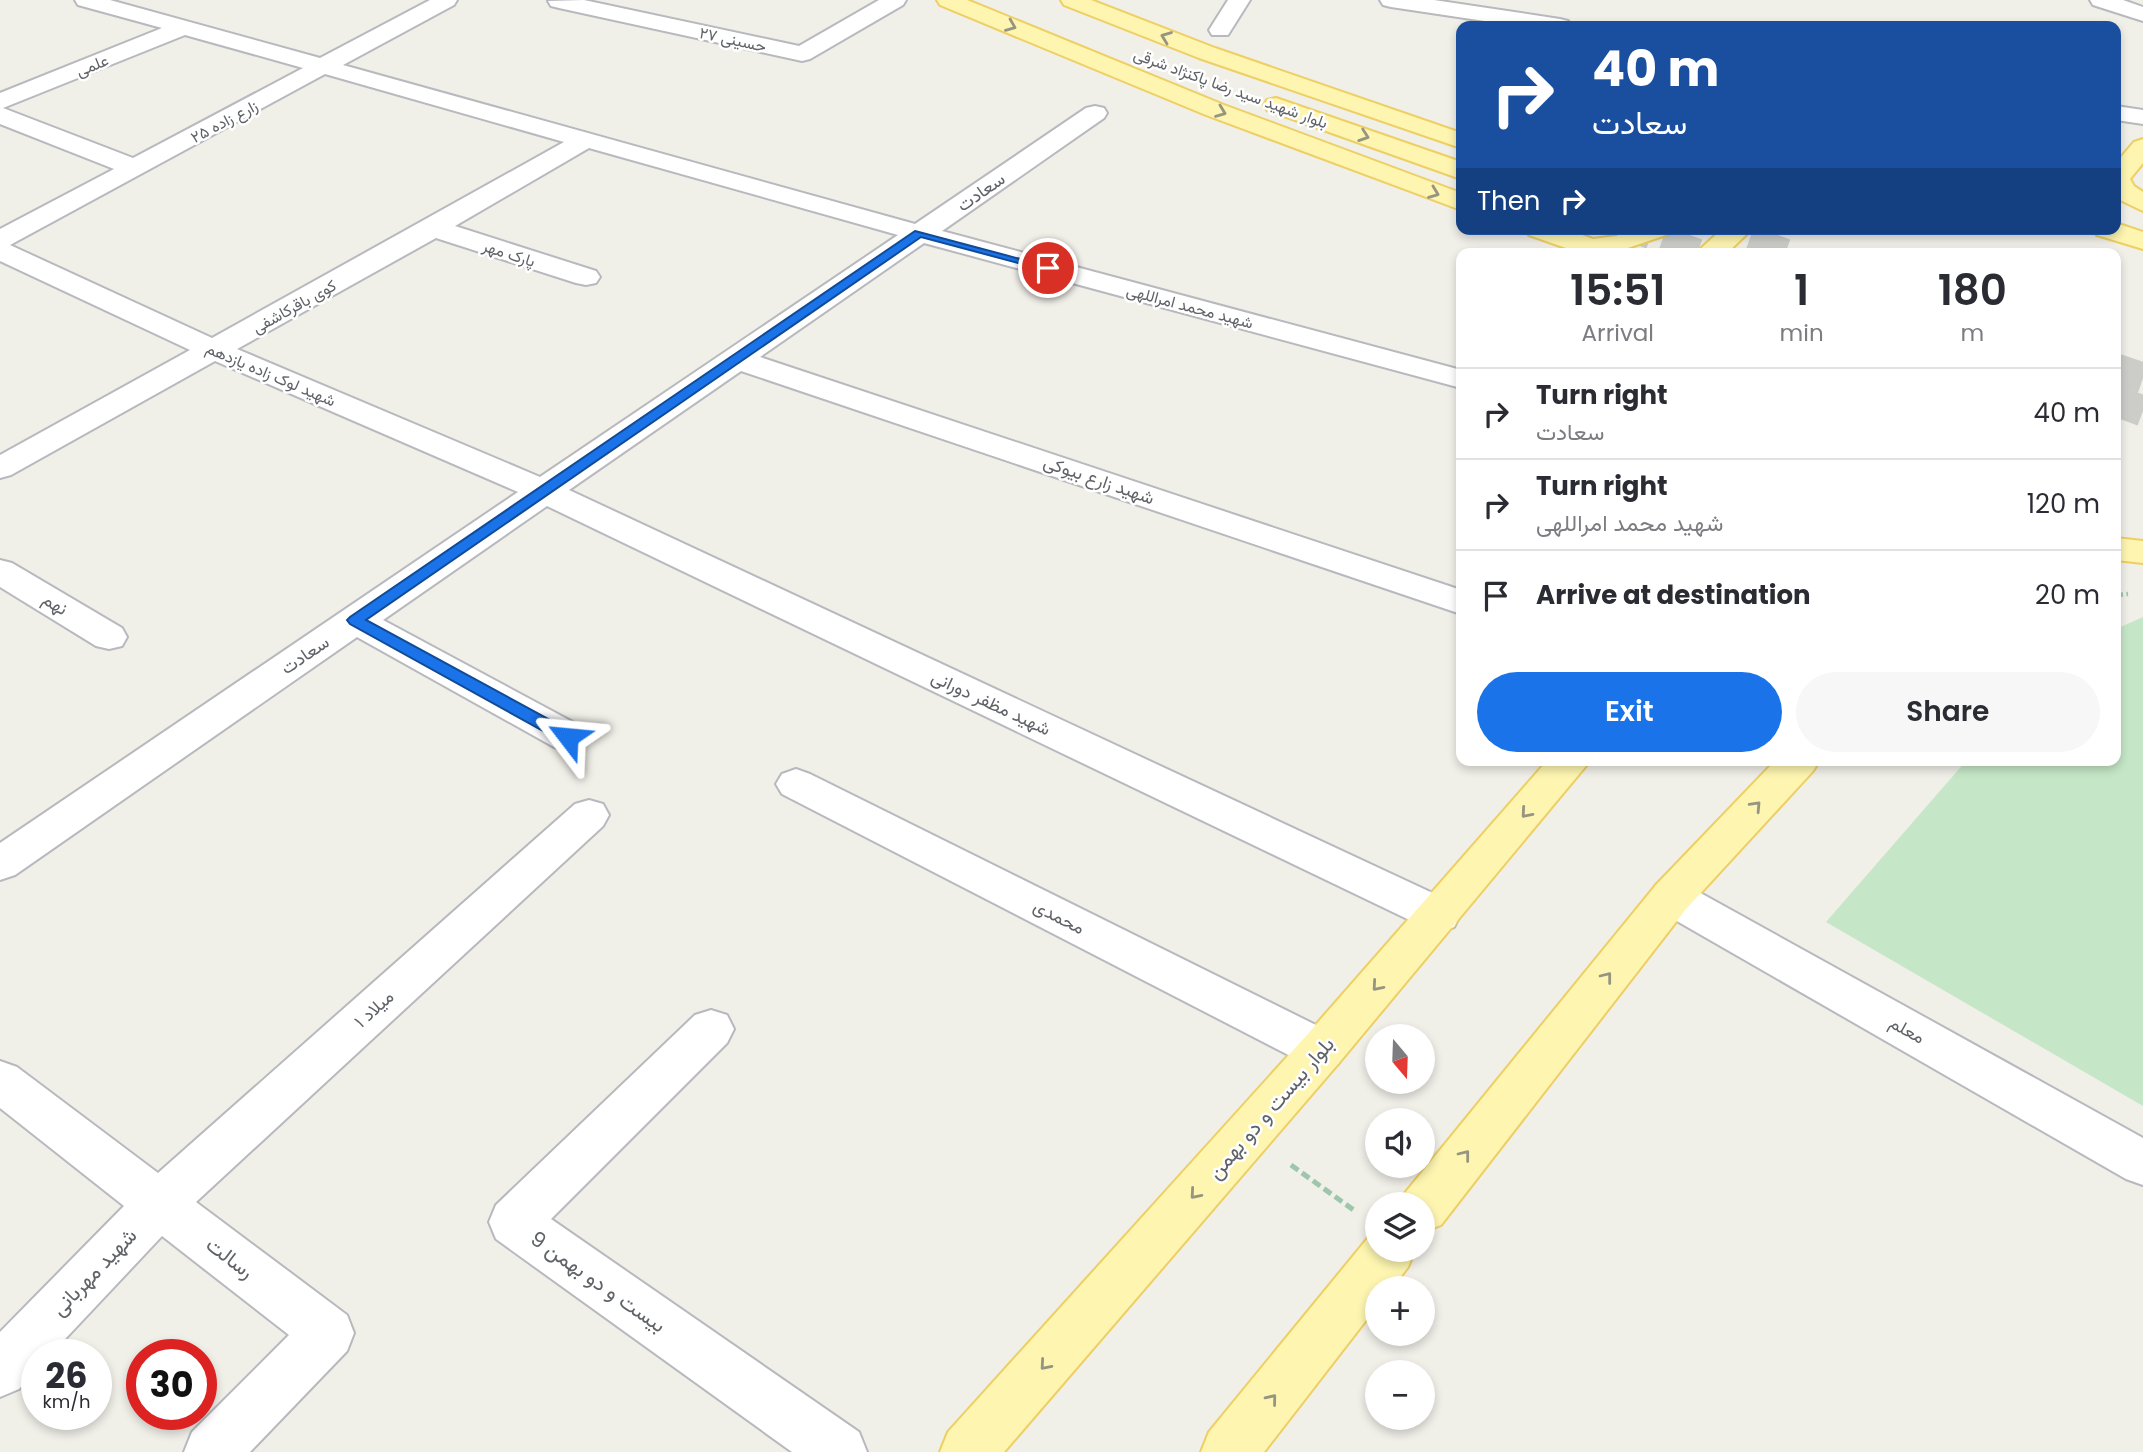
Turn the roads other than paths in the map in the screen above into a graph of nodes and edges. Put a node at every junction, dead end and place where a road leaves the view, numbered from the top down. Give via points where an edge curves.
1 (86, 0) edge
2 (164, 0) edge
3 (446, 0) edge
4 (895, 0) edge
5 (948, 0) edge
6 (1003, 0) edge
7 (1072, 0) edge
8 (1239, 0) edge
9 (1391, 0) edge
10 (2101, 0) edge
11 (559, 1) edge
12 (134, 14) junction
13 (2143, 14) edge
14 (1528, 21) edge
15 (1198, 22) dead end
16 (185, 27) junction
17 (1220, 30) junction
18 (1246, 38) dead end
19 (326, 67) junction
20 (1193, 76) dead end
21 (1257, 99) dead end
22 (0, 102) edge
23 (1095, 113) dead end
24 (2121, 114) edge
25 (0, 115) edge
26 (2143, 117) edge
27 (1456, 139) edge
28 (585, 140) junction
29 (2143, 147) edge
30 (135, 168) junction
31 (1456, 169) edge
32 (2121, 174) edge
33 (2121, 187) edge
34 (1456, 200) edge
35 (2143, 203) edge
36 (433, 228) junction
37 (919, 233) junction
38 (2121, 234) edge
39 (1556, 235) edge
40 (1641, 235) tunnel mouth
41 (1732, 235) edge
42 (0, 240) edge
43 (2143, 241) edge
44 (1591, 248) edge
45 (1604, 248) edge
46 (1716, 248) edge
47 (0, 251) edge
48 (586, 277) dead end
49 (214, 350) junction
50 (736, 359) junction
51 (1456, 378) edge
52 (0, 468) edge
53 (543, 491) junction
54 (0, 571) edge
55 (1456, 600) edge
56 (355, 620) junction
57 (109, 637) dead end
58 (568, 737) dead end
59 (1566, 766) edge
60 (1794, 766) edge
61 (796, 784) dead end
62 (589, 815) dead end
63 (0, 864) edge
64 (1671, 897) junction
65 (1438, 915) junction
66 (711, 1029) dead end
67 (1322, 1050) junction
68 (0, 1081) edge
69 (2143, 1163) edge
70 (1435, 1194) edge
71 (159, 1203) junction
72 (1365, 1253) edge
73 (0, 1370) edge
74 (212, 1452) edge
75 (839, 1452) edge
76 (968, 1452) edge
77 (1229, 1452) edge

1 - 12 street, شهید محمد امراللهی
2 - 12 street
3 - 19 street, زارع زاده ۲۵
4 - 11 street, حسینی ۲۷ via 802,54
5 -> 34 main road via 1215,110
6 - 20 main road, بلوار شهید سید رضا پاکنژاد شرقی
27 -> 7 main road, بلوار شهید سید رضا پاکنژاد شرقی via 1207,53
8 - 17 street
9 - 14 street
10 - 13 street
12 - 16 street, شهید محمد امراللهی
15 - 17 main road
16 - 19 street, شهید محمد امراللهی
16 - 22 street, علمی
17 - 18 main road
19 - 28 street, شهید محمد امراللهی
19 - 30 street, زارع زاده ۲۵
21 -> 31 main road, بلوار شهید سید رضا پاکنژاد شرقی
23 - 37 street, سعادت
24 - 26 street
25 - 30 street
28 - 36 street, کوی باقرکاشفی
28 - 37 street, شهید محمد امراللهی
29 - 32 main road
30 - 42 street, زارع زاده ۲۵
33 - 35 main road
36 - 48 street, پارک مهر
36 - 49 street, کوی باقرکاشفی
37 - 50 street, سعادت
37 - 51 street, شهید محمد امراللهی
38 - 43 main road
39 - 44 main road
40 - 45 main road
41 - 46 main road
47 - 49 street, شهید لوک زاده یازدهم
49 - 52 street, کوی باقرکاشفی
49 - 53 street, شهید لوک زاده یازدهم
50 - 53 street, سعادت
50 - 55 street, شهید زارع بیوکی
53 - 56 street, سعادت
53 - 65 street, شهید مظفر دورانی
54 - 57 street, نهم
56 - 58 street
56 - 63 street, سعادت
59 -> 65 main road, بلوار بیست و دو بهمن
64 -> 60 main road
61 - 67 street, محمدی
62 - 71 street, میلاد ۱
64 - 69 street, معلم
70 -> 64 main road
65 -> 67 main road, بلوار بیست و دو بهمن
66 - 75 street, 9 بیست و دو بهمن via 514,1223
67 -> 76 main road, بلوار بیست و دو بهمن
68 - 71 street, رسالت
71 - 73 street, شهید مهربانی
71 - 74 street, رسالت via 328,1333
77 -> 72 main road

